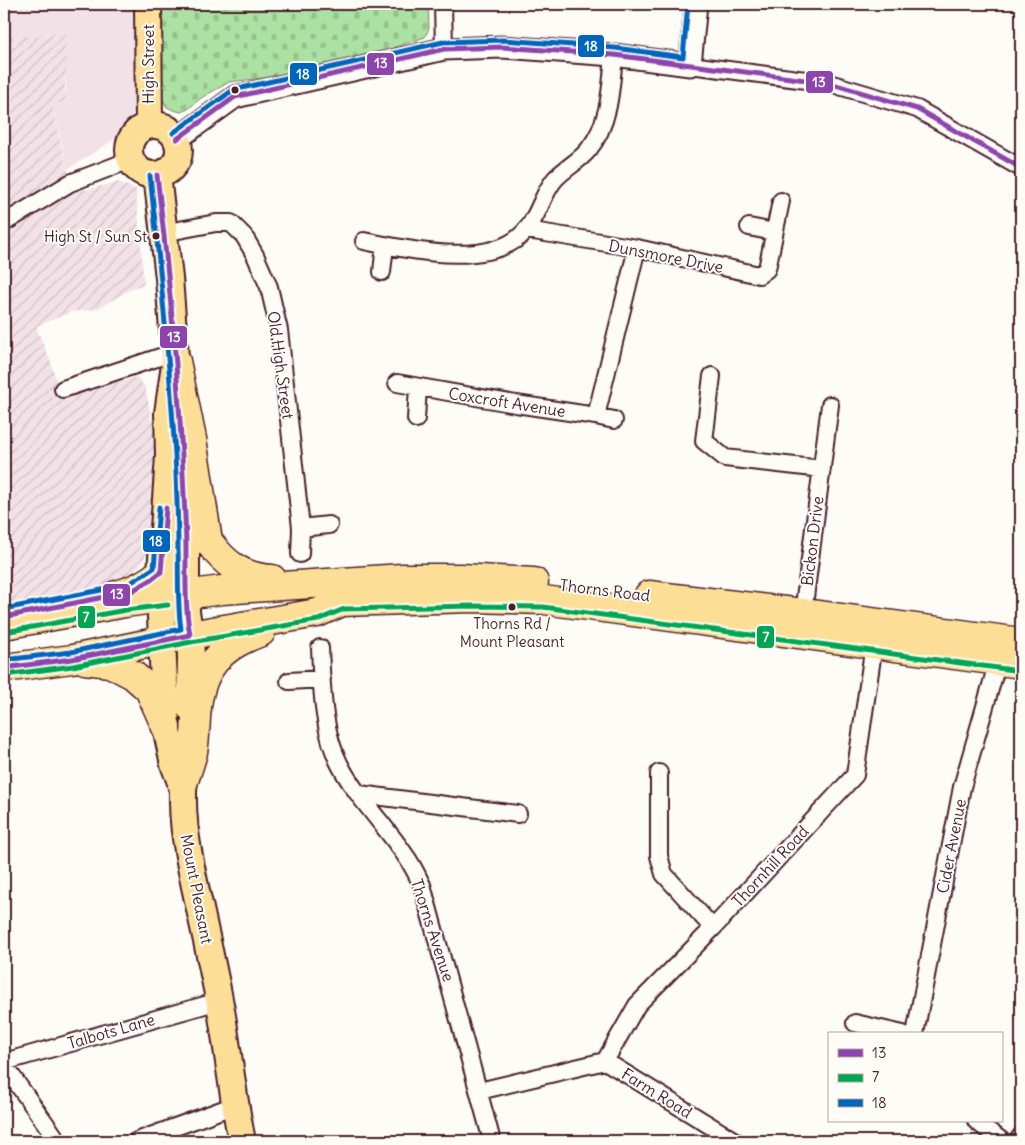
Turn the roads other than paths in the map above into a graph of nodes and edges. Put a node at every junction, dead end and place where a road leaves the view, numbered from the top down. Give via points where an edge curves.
1 (148, 4) edge
2 (443, 4) edge
3 (696, 4) edge
4 (444, 49) junction
5 (614, 55) junction
6 (690, 65) junction
7 (149, 124) junction
8 (177, 139) junction
9 (130, 160) junction
10 (1021, 168) edge
11 (157, 175) junction
12 (781, 201) dead end
13 (4, 223) edge
14 (749, 227) dead end
15 (526, 230) junction
16 (774, 232) junction
17 (163, 233) junction
18 (364, 241) dead end
19 (385, 245) junction
20 (637, 248) junction
21 (382, 272) dead end
22 (176, 357) junction
23 (712, 376) dead end
24 (397, 383) dead end
25 (418, 387) junction
26 (63, 389) dead end
27 (830, 405) dead end
28 (596, 416) junction
29 (416, 419) dead end
30 (614, 420) dead end
31 (822, 469) junction
32 (329, 525) dead end
33 (301, 528) junction
34 (300, 554) dead end
35 (161, 572) junction
36 (316, 583) junction
37 (342, 602) junction
38 (317, 613) junction
39 (803, 613) junction
40 (4, 617) edge
41 (174, 617) junction
42 (4, 625) edge
43 (4, 637) edge
44 (874, 644) junction
45 (1016, 647) edge
46 (320, 648) dead end
47 (72, 659) junction
48 (4, 668) edge
49 (322, 679) junction
50 (289, 681) dead end
51 (166, 726) junction
52 (659, 773) dead end
53 (182, 786) junction
54 (359, 794) junction
55 (518, 814) dead end
56 (713, 928) junction
57 (219, 1001) junction
58 (855, 1023) dead end
59 (894, 1032) edge
60 (915, 1032) edge
61 (605, 1061) junction
62 (4, 1063) edge
63 (479, 1091) junction
64 (235, 1106) junction
65 (977, 1122) edge
66 (1021, 1136) edge
67 (58, 1141) edge
68 (136, 1141) edge
69 (242, 1141) edge
70 (492, 1141) edge
71 (734, 1141) edge
72 (1002, 1141) edge
73 (1018, 1141) edge

1 - 7 main road, High Street
2 - 4 street
3 - 6 street
4 - 5 street via 502,47
4 - 8 street via 235,97
5 - 6 street
5 - 15 street via 610,97 595,141 554,181
6 - 10 street via 829,83 917,109
7 - 8 main road, High Street via 164,126
7 - 9 main road, High Street via 137,130 132,137 128,152
8 - 11 main road via 176,162
9 - 11 main road via 141,172
9 - 13 street via 70,183
11 - 17 main road
12 - 16 street, Dunsmore Drive
14 - 16 street
15 - 19 street via 498,249 466,254
15 - 20 street, Dunsmore Drive
16 - 20 street, Dunsmore Drive via 767,269 759,274
17 - 22 main road
17 - 33 street, Old High Street via 232,223 255,255 268,287 279,330
18 - 19 street
19 - 21 street
20 - 28 street
22 - 26 street
22 - 35 main road via 168,413 169,456
22 - 36 highway via 208,541 233,568 254,578
22 - 41 main road via 183,473
23 - 31 street via 704,441 726,458
24 - 25 street, Coxcroft Avenue
25 - 28 street, Coxcroft Avenue
25 - 29 street
27 - 31 street, Bickon Drive
28 - 30 street, Coxcroft Avenue
31 - 39 street, Bickon Drive
32 - 33 street
33 - 34 street, Old High Street
35 - 40 highway via 130,592
35 - 41 main road
36 - 39 highway, Thorns Road via 402,578 519,581
36 - 41 highway, Thorns Road via 222,590
37 - 38 highway, Thorns Road
37 - 41 highway via 228,606
37 - 44 highway, Thorns Road via 472,598 544,600
38 - 41 highway, Thorns Road
38 - 53 highway via 234,644 217,657 200,691 193,752
39 - 45 highway, Thorns Road
41 - 42 highway via 125,603
41 - 43 highway
41 - 47 highway
41 - 51 main road
41 - 53 main road, Mount Pleasant via 192,690
44 - 45 highway, Thorns Road
44 - 56 street, Thornhill Road via 855,775
45 - 60 street, Cider Avenue via 962,787
46 - 49 street, Thorns Avenue
47 - 48 highway
47 - 51 highway via 110,663 133,675 149,689
49 - 50 street
49 - 54 street, Thorns Avenue via 324,713 333,747 339,764
51 - 53 main road
52 - 56 street via 659,856 664,874
53 - 57 main road, Mount Pleasant via 191,866
54 - 55 street
54 - 63 street, Thorns Avenue via 406,856 422,885
56 - 61 street, Thornhill Road via 637,1004
57 - 62 street, Talbots Lane
57 - 64 main road, Mount Pleasant
58 - 59 street
61 - 63 street
61 - 71 street, Farm Road
62 - 67 street, Talbots Lane
63 - 70 street, Thorns Avenue
64 - 68 street
64 - 69 main road, Mount Pleasant
65 - 72 street
66 - 73 street

